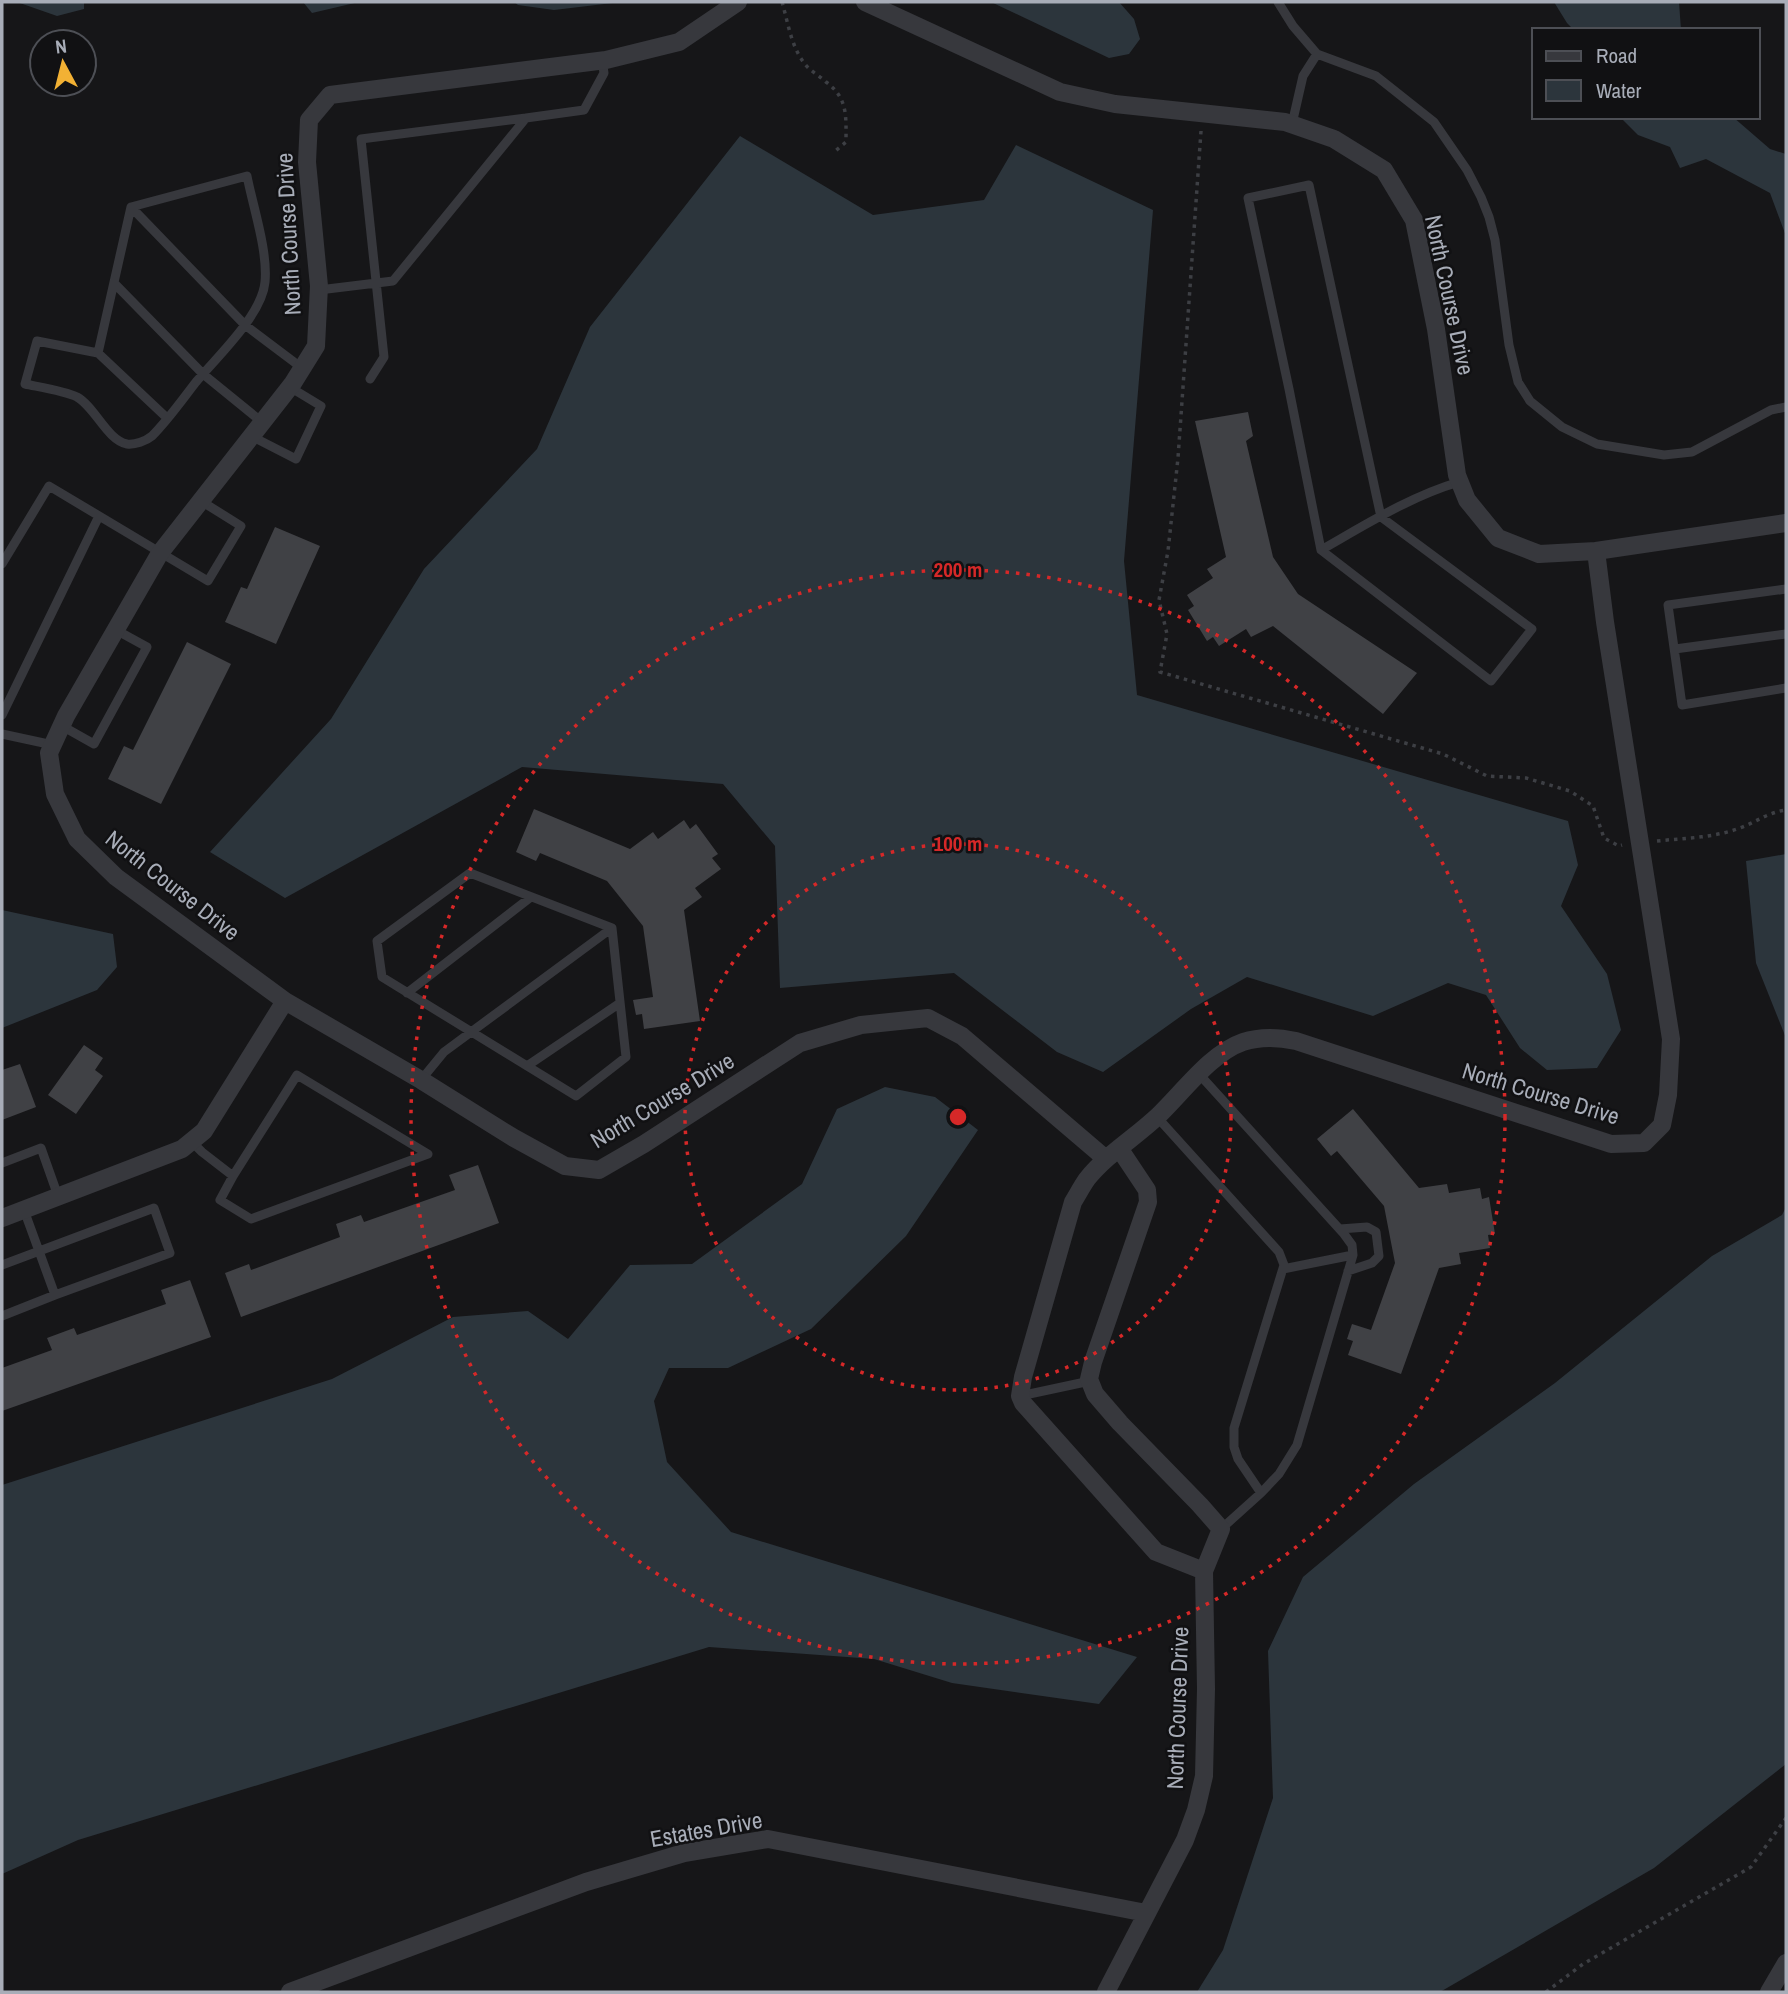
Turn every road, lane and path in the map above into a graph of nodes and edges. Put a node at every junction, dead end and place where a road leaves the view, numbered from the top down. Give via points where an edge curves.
1 (738, 2) edge
2 (782, 2) edge
3 (865, 2) edge
4 (1278, 2) edge
5 (1317, 54) junction
6 (602, 60) junction
7 (526, 118) junction
8 (1292, 124) junction
9 (1202, 128) dead end
10 (834, 152) dead end
11 (131, 208) junction
12 (114, 283) junction
13 (376, 283) junction
14 (319, 290) junction
15 (245, 325) junction
16 (98, 353) junction
17 (302, 368) junction
18 (203, 374) junction
19 (370, 379) dead end
20 (288, 386) junction
21 (1786, 407) edge
22 (167, 418) junction
23 (257, 429) junction
24 (1460, 482) junction
25 (201, 501) junction
26 (99, 516) junction
27 (1381, 517) junction
28 (1786, 523) edge
29 (1321, 550) junction
30 (1596, 551) junction
31 (160, 553) junction
32 (2, 564) edge
33 (1786, 589) edge
34 (116, 630) junction
35 (1786, 634) edge
36 (1675, 649) junction
37 (1786, 688) edge
38 (2, 715) edge
39 (62, 726) junction
40 (2, 734) edge
41 (53, 746) junction
42 (1786, 810) edge
43 (1651, 842) dead end
44 (1628, 845) dead end
45 (531, 897) junction
46 (612, 928) junction
47 (407, 993) junction
48 (285, 1001) junction
49 (620, 1003) junction
50 (471, 1032) junction
51 (527, 1066) junction
52 (1199, 1073) junction
53 (421, 1080) junction
54 (1157, 1117) junction
55 (191, 1142) junction
56 (1113, 1154) junction
57 (2, 1163) edge
58 (233, 1176) junction
59 (58, 1196) junction
60 (24, 1210) junction
61 (2, 1218) edge
62 (1340, 1229) junction
63 (40, 1251) junction
64 (1353, 1255) junction
65 (2, 1265) edge
66 (1283, 1269) junction
67 (1348, 1271) junction
68 (55, 1295) junction
69 (2, 1316) edge
70 (1091, 1381) junction
71 (1020, 1396) junction
72 (1262, 1493) junction
73 (1220, 1530) junction
74 (1204, 1571) junction
75 (1786, 1818) edge
76 (1146, 1913) junction
77 (1786, 1963) edge
78 (290, 1992) edge
79 (1105, 1992) edge
80 (1546, 1992) edge
81 (1769, 1992) edge

1 - 6 street, North Course Drive via 679,42
2 - 10 path via 805,65 837,90 844,104 846,142
3 - 8 street, North Course Drive via 1060,92 1115,104
4 - 5 lane
5 - 8 lane via 1303,76
5 - 21 lane via 1376,76 1434,122 1466,170 1489,217 1518,382 1530,401 1562,426 1597,444 1664,456 1692,452 1771,410
6 - 7 lane via 604,73 584,110
6 - 14 street, North Course Drive via 330,95 309,120 307,162
7 - 13 lane via 393,281
7 - 13 lane via 361,139
8 - 24 street, North Course Drive via 1334,139 1384,170 1414,220
9 - 44 path via 1178,458 1159,600 1167,634 1160,672 1443,754 1487,776 1526,778 1570,791 1593,806 1604,838
11 - 12 lane
11 - 15 lane
11 - 15 lane via 247,177 265,283
12 - 16 lane
12 - 18 lane
13 - 14 lane
13 - 19 lane via 384,357
14 - 17 street, North Course Drive via 316,346
15 - 17 lane
15 - 18 lane
16 - 22 lane
16 - 22 lane via 37,341 25,384 77,397 118,440 128,444 150,437
17 - 20 street, North Course Drive
18 - 22 lane
18 - 23 lane
20 - 23 street, North Course Drive
20 - 23 lane via 321,406 296,459
23 - 25 street, North Course Drive
24 - 27 lane via 1433,490
24 - 30 street, North Course Drive via 1467,500 1498,538 1539,554
25 - 31 street, North Course Drive
25 - 31 lane via 241,526 208,581
26 - 31 lane
26 - 32 lane via 49,486
26 - 38 lane
27 - 29 lane
27 - 29 lane via 1532,629 1491,681
27 - 29 lane via 1309,185 1248,198
28 - 30 street, North Course Drive
30 - 52 street, North Course Drive via 1671,1040 1662,1125 1643,1143 1611,1144 1271,1036 1243,1042
31 - 34 street, North Course Drive
33 - 36 lane via 1668,605
34 - 39 street, North Course Drive
34 - 39 lane via 147,647 94,744
35 - 36 lane
36 - 37 lane via 1682,705
39 - 41 street, North Course Drive
40 - 41 lane
41 - 48 street, North Course Drive via 49,753 55,794 77,839 116,877
42 - 43 path via 1695,839
45 - 46 lane
45 - 47 lane
45 - 47 lane via 470,873 377,941 382,977
46 - 49 lane
46 - 50 lane
47 - 50 lane
48 - 53 street, North Course Drive
48 - 55 street via 204,1131
49 - 51 lane
49 - 51 lane via 625,1057 576,1096
50 - 51 lane
50 - 53 lane via 444,1052
52 - 54 street, North Course Drive
52 - 62 lane
53 - 56 street, North Course Drive via 565,1166 599,1170 800,1043 861,1025 928,1017 962,1035
54 - 56 street, North Course Drive
54 - 66 lane via 1279,1252
55 - 58 lane
55 - 59 street
56 - 70 street, North Course Drive via 1147,1190 1148,1202 1093,1362
56 - 71 street, North Course Drive via 1088,1178 1073,1202
57 - 59 lane via 41,1148
58 - 58 lane via 220,1200 251,1219 428,1154 297,1075
59 - 60 street
60 - 61 street
60 - 63 lane
62 - 64 lane via 1352,1245
62 - 67 lane via 1367,1227 1376,1232 1379,1256
63 - 65 lane
63 - 68 lane
63 - 68 lane via 154,1208 166,1241 170,1253
64 - 66 lane
64 - 67 lane
66 - 72 lane via 1234,1428 1238,1459
67 - 72 lane via 1297,1445
68 - 69 lane
70 - 71 lane
70 - 73 street via 1095,1394 1120,1423
71 - 74 street via 1156,1552
72 - 73 lane
73 - 74 street, North Course Drive
74 - 76 street, North Course Drive via 1204,1776 1185,1840
75 - 80 path via 1751,1867 1583,1964
76 - 78 street, Estates Drive via 768,1839 684,1853 586,1882
76 - 79 street, North Course Drive
77 - 81 street

